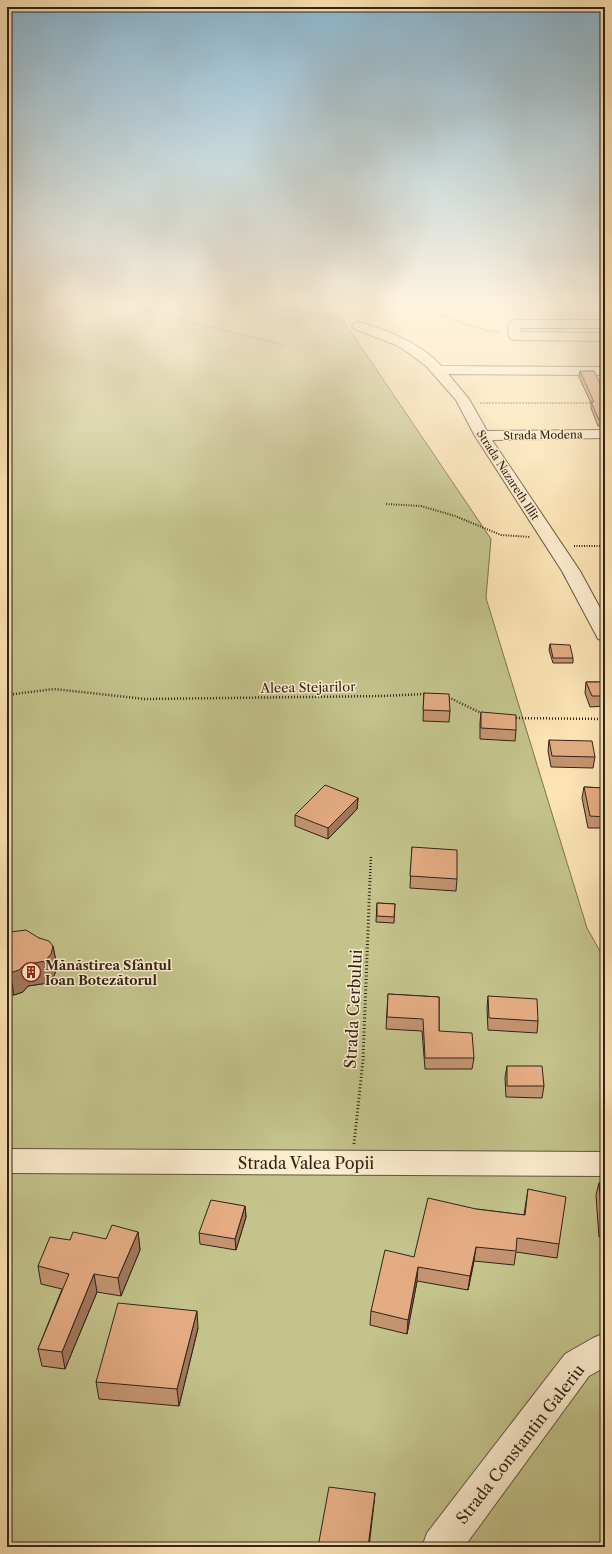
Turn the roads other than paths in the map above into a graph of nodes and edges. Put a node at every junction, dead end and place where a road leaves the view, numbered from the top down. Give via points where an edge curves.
1 (444, 379) edge
2 (605, 434) edge
3 (482, 436) junction
4 (605, 635) edge
5 (7, 1161) edge
6 (605, 1164) edge
7 (605, 1349) edge
8 (440, 1547) edge

1 - 3 street, Strada Nazareth Illit via 464,403
2 - 3 street, Strada Modena
3 - 4 street, Strada Nazareth Illit via 571,572
5 - 6 street, Strada Valea Popii
7 - 8 street, Strada Constantin Galeriu via 577,1365

